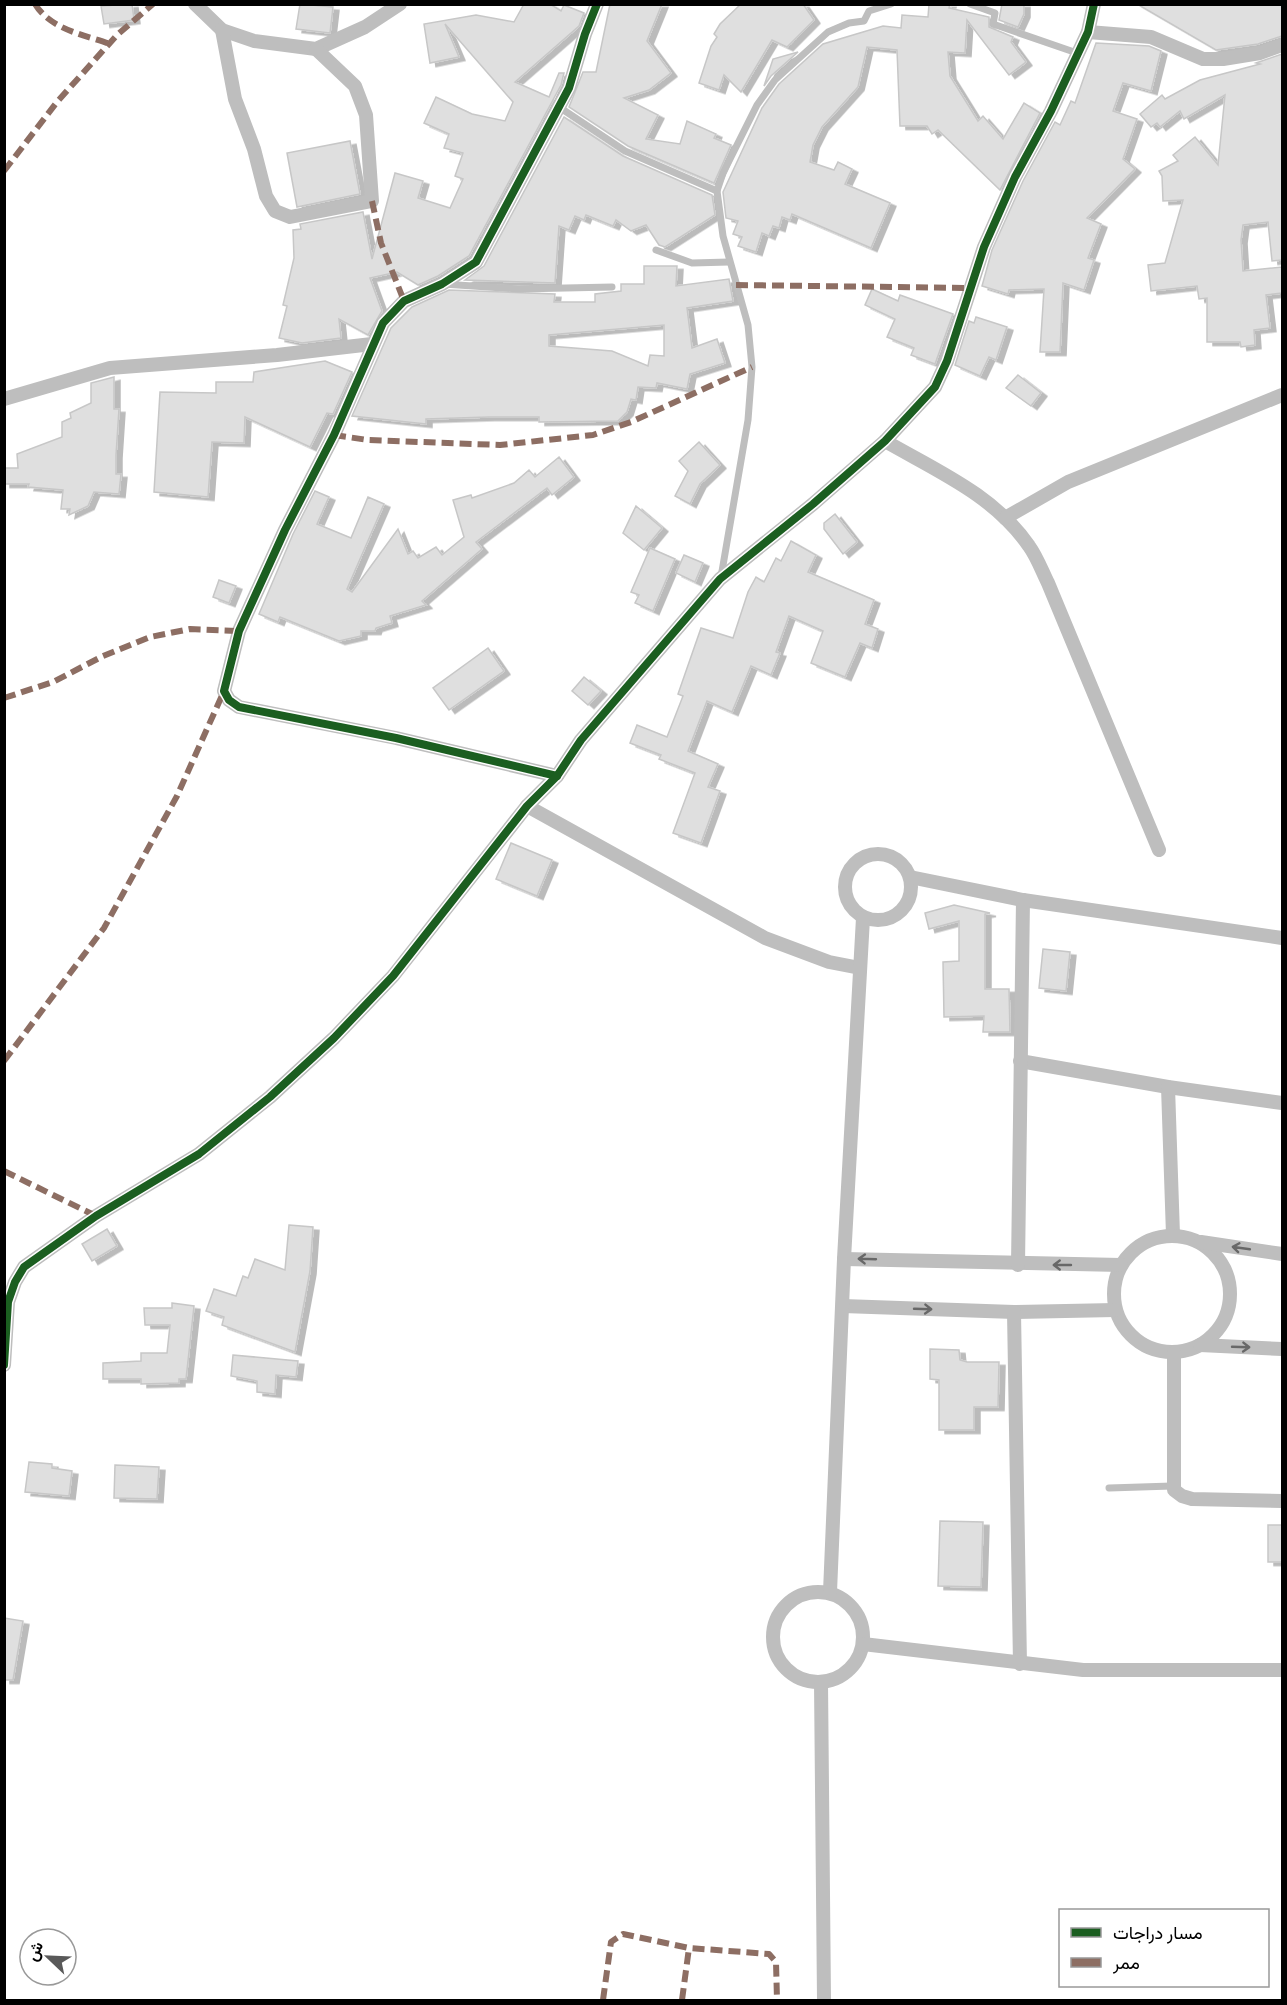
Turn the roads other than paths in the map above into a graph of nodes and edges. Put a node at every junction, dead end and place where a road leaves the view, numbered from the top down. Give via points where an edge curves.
1 (195, 4) edge
2 (400, 4) edge
3 (597, 4) edge
4 (891, 4) edge
5 (970, 4) edge
6 (1094, 4) edge
7 (222, 30) junction
8 (1088, 32) junction
9 (1282, 45) edge
10 (316, 49) junction
11 (1077, 53) junction
12 (559, 107) junction
13 (717, 191) junction
14 (656, 250) dead end
15 (729, 262) junction
16 (442, 284) junction
17 (612, 287) dead end
18 (372, 344) junction
19 (1282, 395) edge
20 (4, 399) edge
21 (885, 441) junction
22 (1005, 518) junction
23 (720, 579) junction
24 (557, 776) junction
25 (526, 806) junction
26 (1159, 850) dead end
27 (910, 878) junction
28 (1023, 900) junction
29 (863, 918) junction
30 (1282, 938) edge
31 (860, 968) junction
32 (1020, 1060) junction
33 (1168, 1087) junction
34 (1282, 1103) edge
35 (1173, 1235) junction
36 (1200, 1242) junction
37 (1282, 1254) edge
38 (844, 1259) junction
39 (1018, 1265) junction
40 (1121, 1265) junction
41 (843, 1306) junction
42 (1115, 1310) junction
43 (1014, 1312) junction
44 (1200, 1345) junction
45 (1282, 1349) edge
46 (1173, 1353) junction
47 (4, 1365) edge
48 (1172, 1486) junction
49 (1109, 1488) dead end
50 (1282, 1501) edge
51 (830, 1592) junction
52 (863, 1644) junction
53 (1020, 1664) junction
54 (1282, 1670) edge
55 (821, 1682) junction
56 (824, 2001) edge

1 - 7 street
2 - 10 street via 365,27
3 - 12 street
4 - 13 lane via 869,11 864,21 828,32 776,80 757,105
5 - 11 lane via 994,13 993,24
6 - 8 street
7 - 10 street via 254,41
7 - 10 street via 235,99 266,196 274,211 290,217 372,201 366,116 355,86
8 - 9 street via 1151,37 1203,59 1260,53
8 - 11 street
11 - 21 street via 984,247 954,343 935,387
12 - 13 lane via 625,151
12 - 16 street via 476,262
13 - 15 lane
14 - 15 lane via 692,263
15 - 23 lane via 748,325 752,367 748,420
16 - 17 lane via 519,289
16 - 18 street via 404,301 383,323
18 - 20 street via 110,368
18 - 24 street via 334,435 239,631 224,691 239,707 407,740
19 - 22 street via 1068,482
21 - 22 street via 975,491
21 - 23 street
22 - 26 street via 1030,547 1048,583
23 - 24 street via 581,740
24 - 25 street
25 - 31 street via 765,938 830,962
25 - 47 street via 393,976 326,1046 199,1154 87,1221 24,1267 8,1302
27 - 28 street
27 - 29 street via 911,893 905,907 893,917 878,921
27 - 29 street via 902,863 887,854 870,853 856,861 846,875 844,892 850,907
28 - 30 street
28 - 32 street
29 - 31 street
31 - 38 street
32 - 33 street
32 - 39 street
33 - 34 street
33 - 35 street
35 - 36 street
35 - 40 street via 1152,1238 1134,1249
37 -> 36 street
36 - 44 street via 1216,1255 1227,1273 1230,1294 1227,1314 1216,1332
39 -> 38 street
38 - 41 street
40 -> 39 street
40 - 42 street via 1113,1295
41 -> 43 street
41 - 51 street
42 - 43 street
42 - 46 street via 1124,1328 1137,1341
43 - 53 street
44 -> 45 street
44 - 46 street
46 - 48 street
48 - 49 lane
48 - 50 street via 1192,1499
51 - 52 street via 850,1603 862,1622
51 - 55 street via 808,1592 788,1602 775,1621 773,1644 781,1664 799,1678
52 - 53 street
52 - 55 street via 849,1671
53 - 54 street via 1083,1670
55 - 56 street

